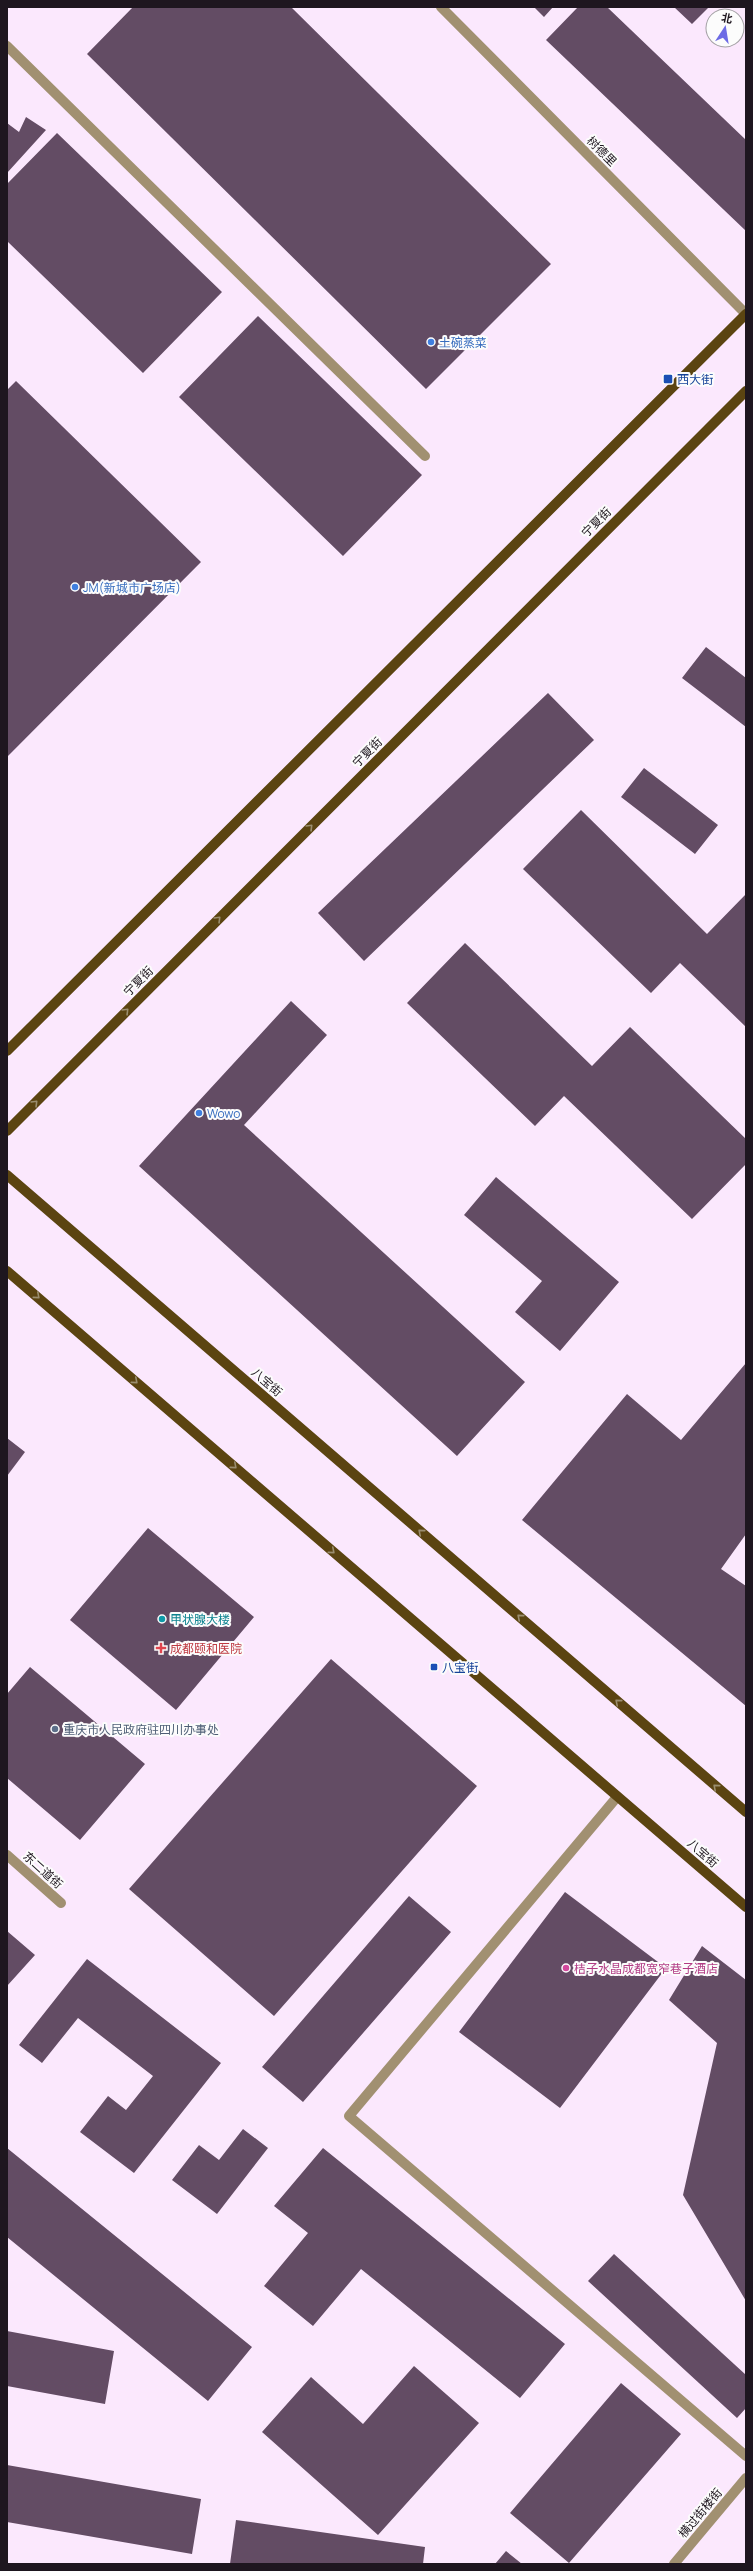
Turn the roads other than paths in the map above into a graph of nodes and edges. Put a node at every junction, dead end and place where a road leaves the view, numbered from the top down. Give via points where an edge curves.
1 (440, 7) edge
2 (7, 46) edge
3 (746, 314) edge
4 (746, 391) edge
5 (425, 456) dead end
6 (7, 1051) edge
7 (7, 1131) edge
8 (7, 1175) edge
9 (7, 1271) edge
10 (618, 1797) junction
11 (746, 1812) edge
12 (7, 1855) edge
13 (61, 1903) dead end
14 (746, 1907) edge
15 (746, 2456) edge
16 (746, 2478) edge
17 (674, 2564) edge

1 - 3 street, 树德里
2 - 5 street
3 - 6 main road
7 -> 4 main road, 宁夏街
11 -> 8 main road, 八宝街
9 -> 10 main road, 八宝街
10 - 14 main road, 八宝街
10 - 15 street via 349,2116
12 - 13 street, 东二道街
16 - 17 street, 横过街楼街

